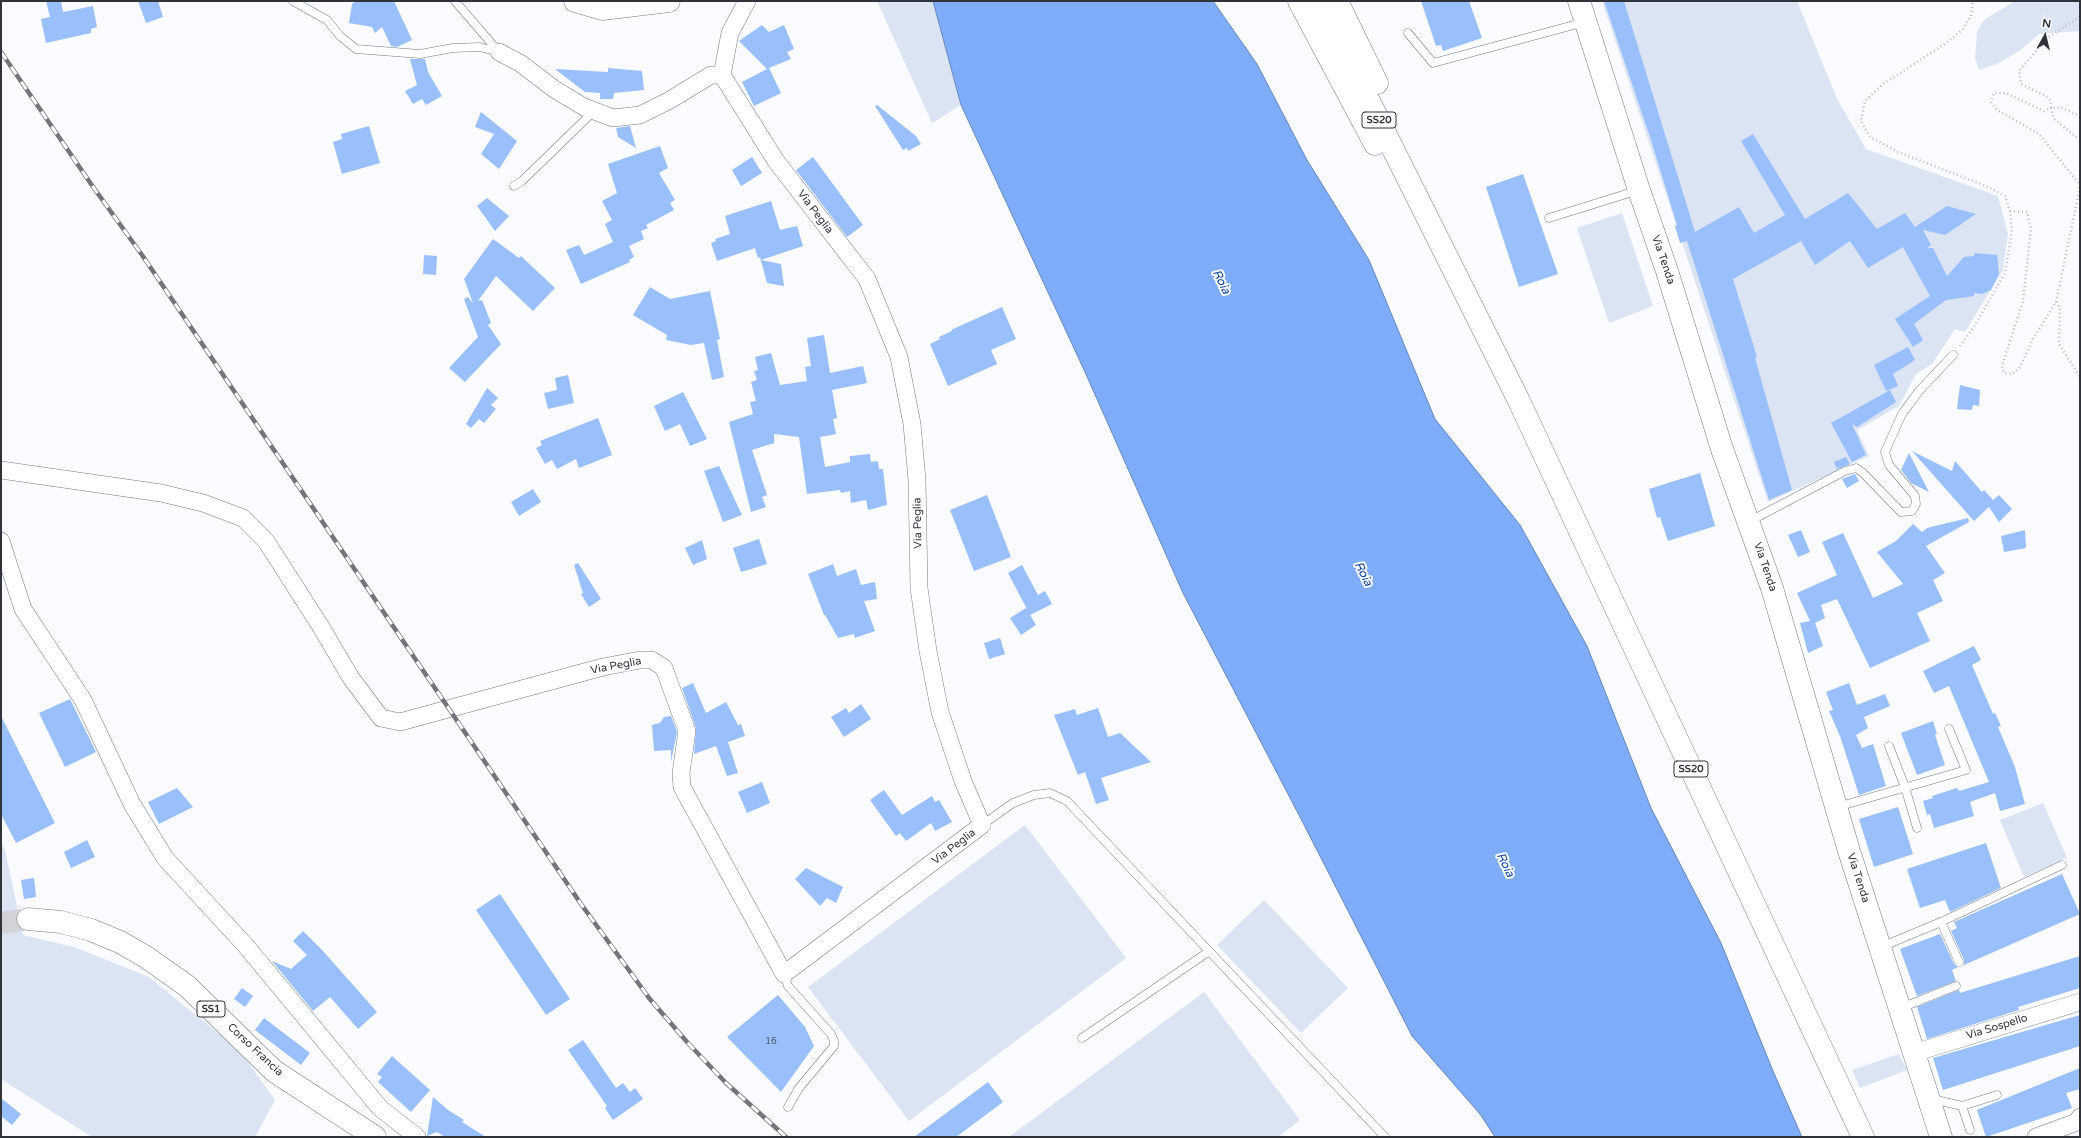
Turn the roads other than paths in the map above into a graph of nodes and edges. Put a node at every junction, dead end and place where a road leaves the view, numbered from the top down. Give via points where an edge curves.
1 (294, 1) edge
2 (455, 1) edge
3 (575, 1) edge
4 (669, 1) edge
5 (747, 1) edge
6 (1299, 1) edge
7 (1319, 1) edge
8 (1337, 1) edge
9 (1580, 1) edge
10 (1586, 22) junction
11 (1408, 34) dead end
12 (499, 52) junction
13 (722, 75) junction
14 (594, 111) junction
15 (514, 186) dead end
16 (1639, 190) junction
17 (1550, 218) dead end
18 (1439, 240) junction
19 (1953, 355) road end
20 (1, 470) edge
21 (1749, 521) junction
22 (1, 541) edge
23 (1949, 729) dead end
24 (1889, 746) dead end
25 (1905, 787) junction
26 (1836, 807) junction
27 (982, 825) junction
28 (1917, 828) dead end
29 (2062, 865) dead end
30 (28, 919) tunnel mouth
31 (1941, 922) junction
32 (1880, 947) junction
33 (1208, 952) junction
34 (1959, 962) dead end
35 (784, 974) junction
36 (1956, 986) dead end
37 (2080, 1002) edge
38 (1900, 1008) junction
39 (1082, 1038) dead end
40 (1914, 1052) junction
41 (1997, 1095) dead end
42 (1929, 1098) junction
43 (1962, 1106) junction
44 (788, 1107) dead end
45 (2080, 1117) edge
46 (1970, 1130) dead end
47 (375, 1137) edge
48 (417, 1137) edge
49 (1385, 1137) edge
50 (1863, 1137) edge
51 (1941, 1137) edge
52 (2036, 1137) edge

1 - 12 lane via 327,20 340,36 356,48 420,54 453,48 480,47
2 - 12 lane
3 - 4 main road via 602,9
5 - 13 street via 730,33
6 - 18 main road via 1385,165
7 - 18 main road, SS20
8 - 18 main road via 1418,167
9 - 10 main road, Via Tenda
10 - 11 lane via 1433,63
10 - 16 main road, Via Tenda
12 - 14 street via 520,63 554,89
13 - 14 street via 711,75 640,115 613,118
13 - 27 street, Via Peglia via 776,161 867,279 899,357 912,431 917,480 919,588 928,651 940,712 963,781
14 - 15 lane
16 - 17 lane
16 - 21 main road, Via Tenda via 1667,270 1722,448
18 - 50 main road, SS20 via 1519,401
19 - 21 lane via 1919,391 1902,414 1885,452 1889,465 1915,496 1916,504 1912,511 1901,512 1864,473 1856,468 1845,471
20 - 35 street, Via Peglia via 161,494 203,503 243,518 266,541 350,678 381,718 400,722 603,667 652,660 664,668 687,731 682,787
21 - 26 main road, Via Tenda via 1772,588
22 - 48 street via 23,609 84,700 132,804 165,858 246,946 380,1108
23 - 25 lane via 1966,770
24 - 25 lane
25 - 26 lane
25 - 28 lane
26 - 32 main road, Via Tenda
27 - 33 lane via 1013,803 1034,795 1050,793 1067,801
27 - 35 street, Via Peglia
29 - 31 lane
30 - 47 main road, Corso Francia / SS1 via 55,921 92,930 146,957 187,986 274,1071
31 - 32 lane
31 - 34 lane
32 - 38 main road, Via Tenda
33 - 39 lane
33 - 49 lane
35 - 44 lane via 788,986 831,1034 834,1041 834,1046 799,1088
36 - 38 lane
37 - 40 street, Via Sospello
38 - 40 main road, Via Tenda
40 - 42 main road, Via Tenda
41 - 43 lane
42 - 43 lane
42 - 51 main road, Via Tenda
43 - 46 lane
45 - 52 street via 2077,1122

